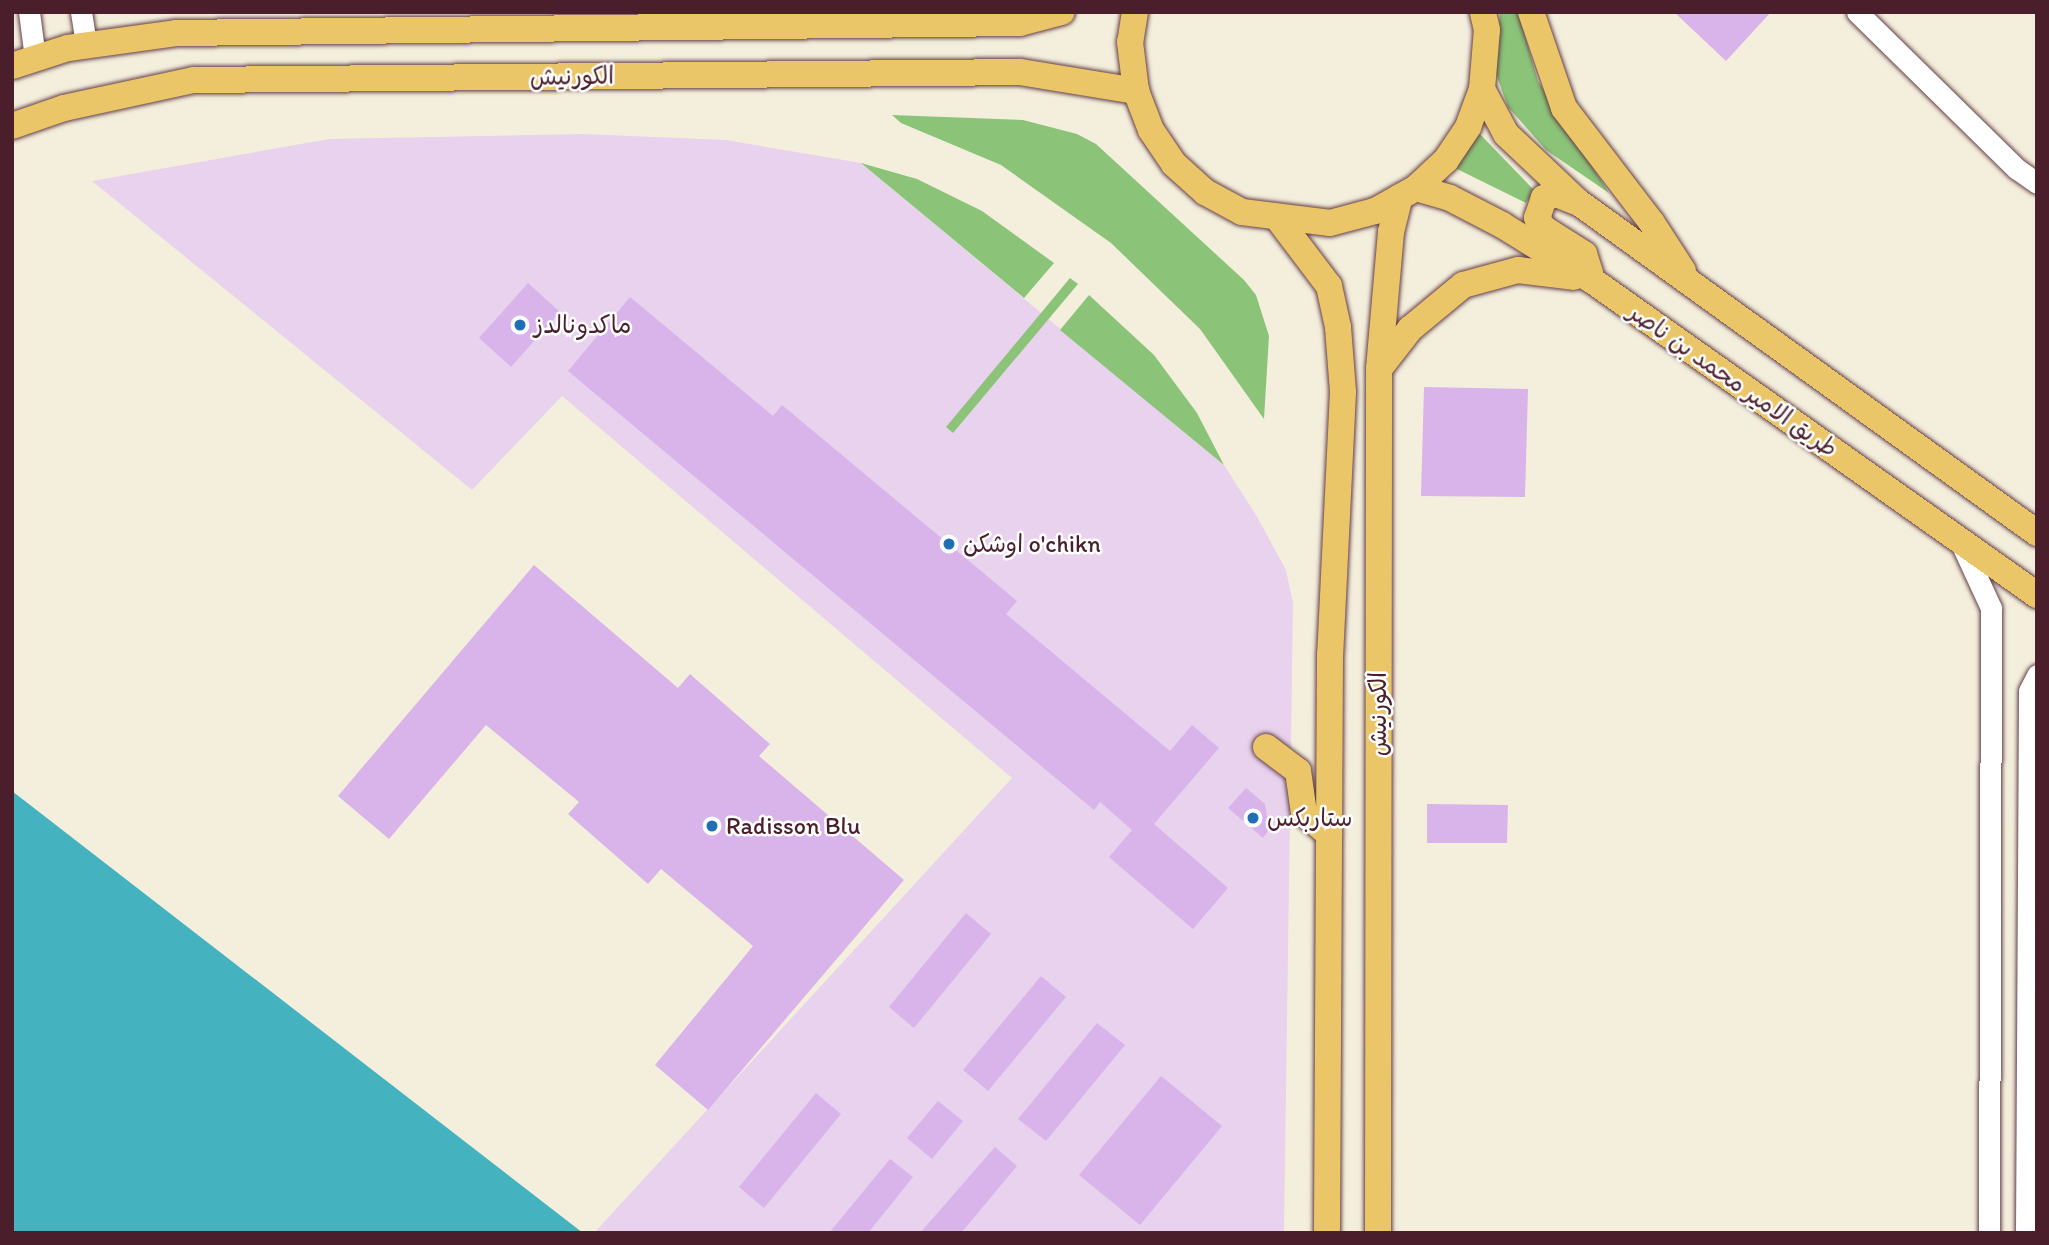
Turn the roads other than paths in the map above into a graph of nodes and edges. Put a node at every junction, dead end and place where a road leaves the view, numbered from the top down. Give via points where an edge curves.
1 (29, 12) edge
2 (81, 12) edge
3 (1062, 12) edge
4 (1135, 12) edge
5 (1483, 12) edge
6 (1531, 12) edge
7 (1857, 12) edge
8 (996, 18) edge
9 (753, 19) edge
10 (295, 22) edge
11 (86, 46) junction
12 (20, 59) edge
13 (1482, 89) junction
14 (1136, 91) junction
15 (12, 126) edge
16 (2037, 183) edge
17 (1408, 193) junction
18 (1578, 202) junction
19 (1279, 220) junction
20 (1687, 278) junction
21 (1593, 281) junction
22 (1379, 369) junction
23 (2037, 533) edge
24 (1959, 540) junction
25 (2037, 595) edge
26 (2037, 675) edge
27 (1266, 747) dead end
28 (1329, 834) junction
29 (2031, 1193) edge
30 (1326, 1233) edge
31 (1378, 1233) edge
32 (1989, 1233) edge
33 (2026, 1233) edge

1 - 12 street
2 - 11 street
3 - 8 main road, الكورنيش via 1020,23
4 - 14 main road via 1130,42
5 - 13 main road via 1487,30
6 - 20 main road via 1564,108 1652,223
7 - 16 street via 2017,169
8 - 9 main road, الكورنيش
9 - 10 main road, الكورنيش
10 - 11 main road, الكورنيش
11 - 12 main road, الكورنيش
13 - 17 main road via 1468,127 1446,160
13 - 18 main road via 1506,134
14 - 15 main road, الكورنيش via 1020,72 194,80 64,108
14 - 19 main road via 1151,130 1174,164 1205,192 1242,212
17 - 19 main road via 1375,211 1329,223
17 - 21 main road, طريق الامير محمد بن ناصر via 1450,198
17 - 22 main road, الكورنيش via 1391,232
18 - 20 main road
18 - 21 main road via 1556,194 1544,198 1537,218 1543,228 1584,254
19 - 28 main road, الكورنيش via 1329,286 1338,327 1343,392 1330,654
20 - 23 main road
21 - 22 main road via 1543,270 1483,276 1463,285 1410,329
21 - 24 main road, طريق الامير محمد بن ناصر
22 - 31 main road, الكورنيش
24 - 25 main road, طريق الامير محمد بن ناصر
24 - 32 street via 1991,608
26 - 29 street via 2029,691
27 - 28 main road via 1298,771 1304,813
28 - 30 main road, الكورنيش
29 - 33 street

